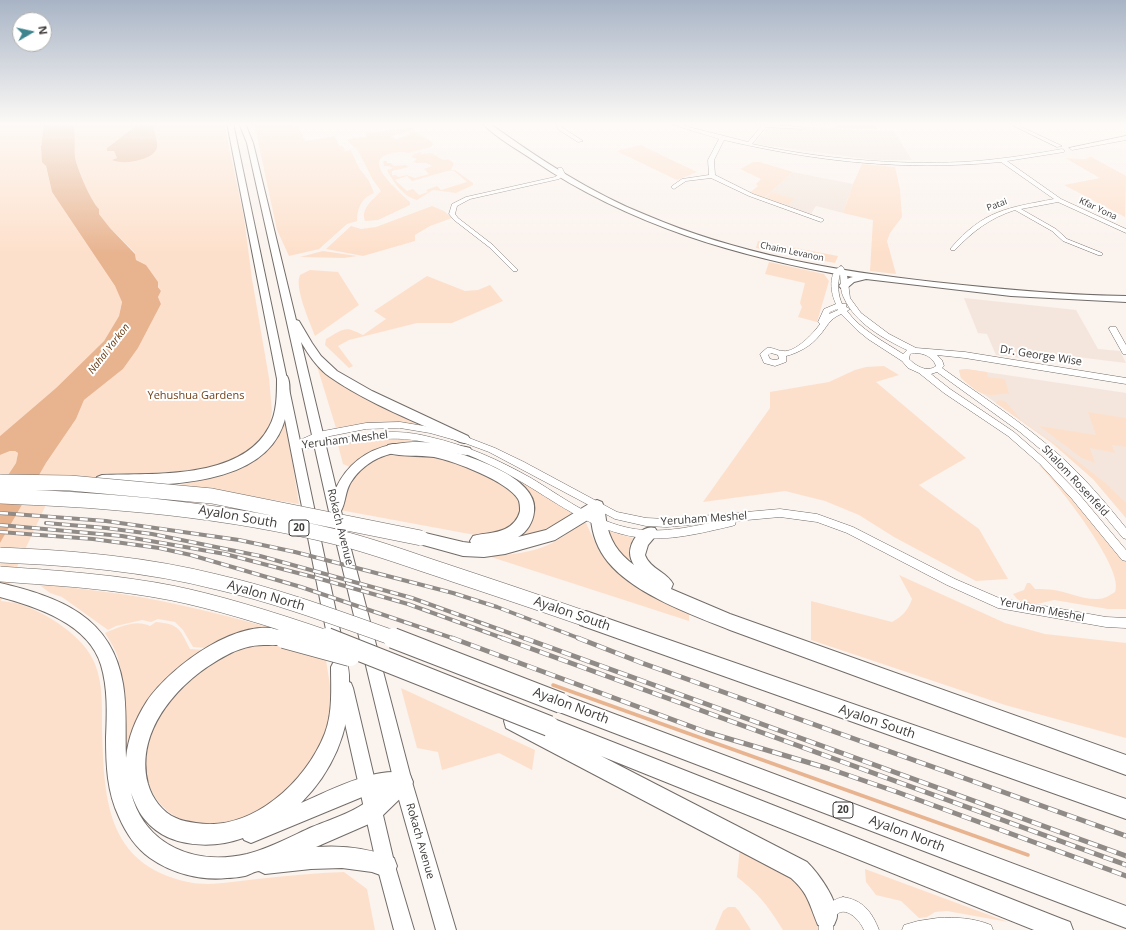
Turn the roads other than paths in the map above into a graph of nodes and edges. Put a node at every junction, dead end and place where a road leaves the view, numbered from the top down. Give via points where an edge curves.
1 (239, 166) edge
2 (255, 166) edge
3 (552, 166) edge
4 (553, 166) edge
5 (710, 166) edge
6 (1011, 166) edge
7 (561, 172) junction
8 (712, 176) junction
9 (674, 187) dead end
10 (1059, 200) junction
11 (1015, 208) junction
12 (821, 220) dead end
13 (1126, 231) edge
14 (953, 249) dead end
15 (1100, 254) dead end
16 (821, 269) junction
17 (515, 270) dead end
18 (841, 271) junction
19 (871, 278) junction
20 (839, 284) junction
21 (1126, 293) edge
22 (1126, 299) edge
23 (852, 306) junction
24 (288, 308) junction
25 (840, 309) junction
26 (1114, 329) dead end
27 (914, 350) junction
28 (925, 351) junction
29 (1126, 352) edge
30 (782, 354) dead end
31 (953, 354) junction
32 (905, 359) junction
33 (939, 366) junction
34 (922, 371) junction
35 (283, 379) junction
36 (1126, 381) edge
37 (464, 439) junction
38 (319, 440) junction
39 (296, 445) junction
40 (393, 449) junction
41 (466, 451) junction
42 (0, 482) edge
43 (70, 483) junction
44 (0, 496) edge
45 (593, 514) junction
46 (758, 515) junction
47 (336, 516) junction
48 (650, 533) junction
49 (1126, 535) edge
50 (421, 536) junction
51 (0, 555) edge
52 (1126, 557) edge
53 (0, 574) edge
54 (0, 590) edge
55 (1126, 616) edge
56 (726, 620) junction
57 (1106, 622) junction
58 (1126, 623) edge
59 (1126, 628) edge
60 (340, 667) junction
61 (432, 680) junction
62 (547, 732) junction
63 (1126, 765) edge
64 (403, 782) junction
65 (367, 785) junction
66 (1126, 810) edge
67 (373, 811) junction
68 (165, 824) junction
69 (386, 866) junction
70 (230, 867) junction
71 (1126, 917) edge
72 (826, 924) edge
73 (404, 930) edge
74 (446, 930) edge
75 (872, 930) edge
76 (909, 930) edge
77 (986, 930) edge
78 (1062, 930) edge

1 - 35 main road
2 - 24 main road, Rokach Avenue
3 - 7 main road, Chaim Levanon
4 - 7 main road, Chaim Levanon
5 - 8 street
6 - 10 street, Kfar Yona
7 - 16 main road, Chaim Levanon via 602,198 666,226 756,255
7 - 17 street via 468,198 454,205 452,214 456,219 491,246
7 - 18 main road, Chaim Levanon via 671,223 758,250
8 - 9 street via 684,180
8 - 12 street via 771,203
10 - 11 street, Patai
10 - 13 street, Kfar Yona
11 - 14 street, Patai via 981,221 966,233
11 - 15 street via 1054,230 1065,240
16 - 18 main road, Chaim Levanon
16 - 20 main road
18 - 19 main road, Chaim Levanon
18 - 20 street
18 - 21 main road, Chaim Levanon via 1016,288
19 - 20 main road
19 - 22 main road, Chaim Levanon via 1013,294
20 - 23 street
20 - 25 street via 835,297
23 - 25 street
23 - 27 street via 866,322
24 - 37 main road via 307,344 333,374 368,394
24 - 38 main road, Rokach Avenue
25 - 30 street via 829,317 804,345
25 - 32 street via 858,327
26 - 29 street
27 - 28 street, Dr. George Wise
27 - 32 street via 907,353
28 - 31 street, Dr. George Wise
28 - 33 street, Shalom Rosenfeld via 935,356
31 - 33 street
31 - 36 street, Dr. George Wise
32 - 34 street, Shalom Rosenfeld via 911,366
33 - 34 street via 934,371
33 - 49 street, Shalom Rosenfeld via 1053,454 1084,485
34 - 52 street, Shalom Rosenfeld via 1011,434 1043,462
35 - 39 main road
35 - 43 highway, bridge via 278,421 272,433 263,446 235,466 205,474
37 - 38 street, Yeruham Meshel via 417,428 386,425 366,426
37 - 45 street, Yeruham Meshel via 521,464
38 - 39 street, Yeruham Meshel
38 - 41 street, Yeruham Meshel via 392,434 417,437
38 - 47 main road, Rokach Avenue
39 - 60 main road
40 - 41 main road via 425,445
40 - 47 main road via 370,458 347,476 338,494
40 - 50 highway via 438,453 461,460 508,482 518,488 526,499 523,523 512,533 499,538 471,541
41 - 45 street, Yeruham Meshel via 514,472
42 - 43 highway, bridge
43 - 50 highway, bridge via 212,496
44 - 66 highway, Ayalon South / 20, bridge via 93,500 182,508 242,517 337,537 586,619
45 - 46 street, Yeruham Meshel via 614,515 646,522
45 - 48 street, Yeruham Meshel via 625,531
45 - 50 highway via 550,534 505,548 463,549
45 - 56 highway via 607,549 629,571 675,599
46 - 48 street, Yeruham Meshel via 690,531
46 - 57 street, Yeruham Meshel via 798,514 830,522 951,582 998,602
47 - 64 main road, Rokach Avenue
48 - 56 highway via 643,538 637,550 639,562 644,568
51 - 71 highway, Ayalon North / 20, bridge via 127,565 171,572 226,584 300,606 394,638
53 - 61 highway, bridge via 98,582 195,598 272,619
54 - 70 highway via 39,601 64,612 83,626 107,656 114,695 119,781 124,806 136,831 152,847 181,862 202,867
55 - 57 street, Yeruham Meshel
56 - 63 highway
57 - 58 street, Yeruham Meshel
57 - 59 street
60 - 65 main road
60 - 68 highway via 340,708 333,739 320,766 292,798 258,821 230,832 196,834
61 - 62 highway, bridge
61 - 68 highway, bridge via 279,637 250,638 216,650 193,666 166,692 153,709 139,741 135,764 139,789 152,813
62 - 72 highway via 799,870 820,894
62 - 78 highway
64 - 65 highway
64 - 67 highway
64 - 74 main road, Rokach Avenue
65 - 67 main road
65 - 68 highway via 278,823 230,838 198,840
67 - 69 main road
67 - 70 highway via 263,859
69 - 70 highway via 372,860 334,857
69 - 73 main road
72 - 75 street via 829,910 841,904 856,908 863,914
76 - 77 street via 923,926

